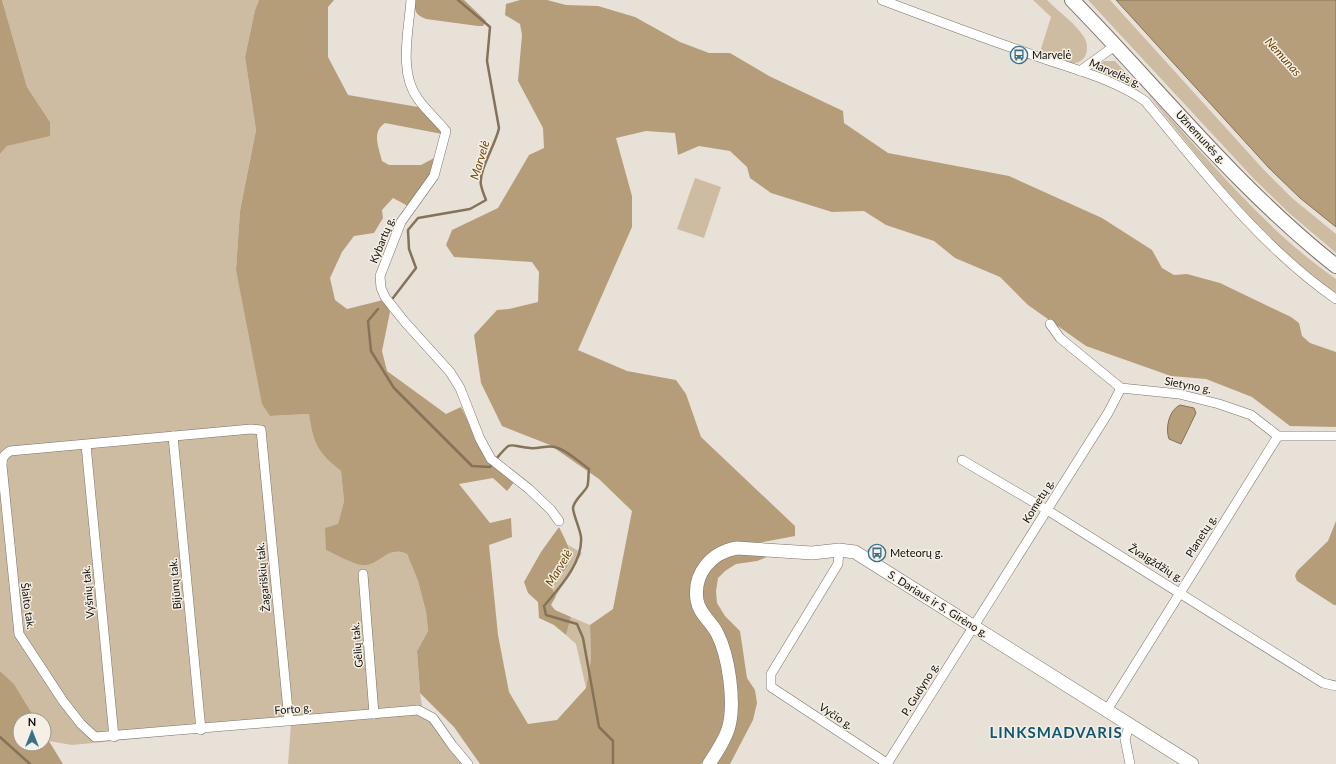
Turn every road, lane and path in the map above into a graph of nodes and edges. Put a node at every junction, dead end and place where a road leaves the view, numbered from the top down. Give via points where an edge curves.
1 (412, 0) edge
2 (882, 0) edge
3 (1072, 0) edge
4 (1116, 45) junction
5 (1080, 71) junction
6 (1336, 266) edge
7 (1336, 299) edge
8 (1050, 324) dead end
9 (1121, 388) junction
10 (173, 436) junction
11 (1278, 436) junction
12 (1336, 436) edge
13 (86, 445) junction
14 (962, 460) dead end
15 (1047, 510) junction
16 (559, 521) dead end
17 (839, 550) junction
18 (363, 574) dead end
19 (1180, 592) junction
20 (974, 626) junction
21 (1336, 686) edge
22 (1107, 710) junction
23 (374, 714) junction
24 (289, 721) junction
25 (1130, 724) junction
26 (201, 730) junction
27 (114, 737) junction
28 (95, 738) joint
29 (468, 764) edge
30 (709, 764) edge
31 (887, 764) edge
32 (1130, 764) edge
33 (1192, 764) edge

1 - 16 street, Kybartų g. via 407,44 410,85 417,99 446,131 434,176 401,222 380,276 381,288 404,321 450,372 460,388 480,439 495,461 551,510
2 - 5 street, Marvelės g.
3 - 4 main road, Užnemunės g.
4 - 5 street
4 - 6 main road, Užnemunės g. via 1243,183 1297,236
5 - 7 street, Marvelės g. via 1134,93 1145,101 1226,199 1267,242 1314,284
8 - 9 street via 1060,338
9 - 11 street, Sietyno g. via 1179,394 1219,404 1251,415
9 - 15 street, Kometų g.
10 - 13 street
10 - 24 street, Žagariškių tak. via 261,430
10 - 26 street, Bijūnų tak.
11 - 12 street
11 - 19 street, Planetų g.
13 - 27 street, Vyšnių tak.
13 - 28 street, Šlaito tak. via 10,451 4,455 2,464 18,634 80,724
14 - 15 street, Žvaigždžių g.
15 - 19 street, Žvaigždžių g.
15 - 20 street, Kometų g.
17 - 20 street, S. Dariaus ir S. Girėno g. via 856,552
17 - 30 street, S. Dariaus ir S. Girėno g. via 812,553 737,548 718,554 703,570 696,589 697,601 701,612 717,633 725,655 731,709 729,728
17 - 31 street, Vyčio g. via 838,564 771,674 771,687
18 - 23 street, Gėlių tak.
19 - 21 street, Žvaigždžių g. via 1323,683
19 - 22 street, Planetų g.
20 - 22 street, S. Dariaus ir S. Girėno g.
20 - 31 street, P. Gudyno g.
22 - 25 street, S. Dariaus ir S. Girėno g.
23 - 24 street, Forto g.
23 - 29 street, Forto g. via 423,711 433,718
24 - 26 street, Forto g.
25 - 32 street via 1125,739
25 - 33 street, S. Dariaus ir S. Girėno g.
26 - 27 street, Forto g.
27 - 28 street, Forto g.

